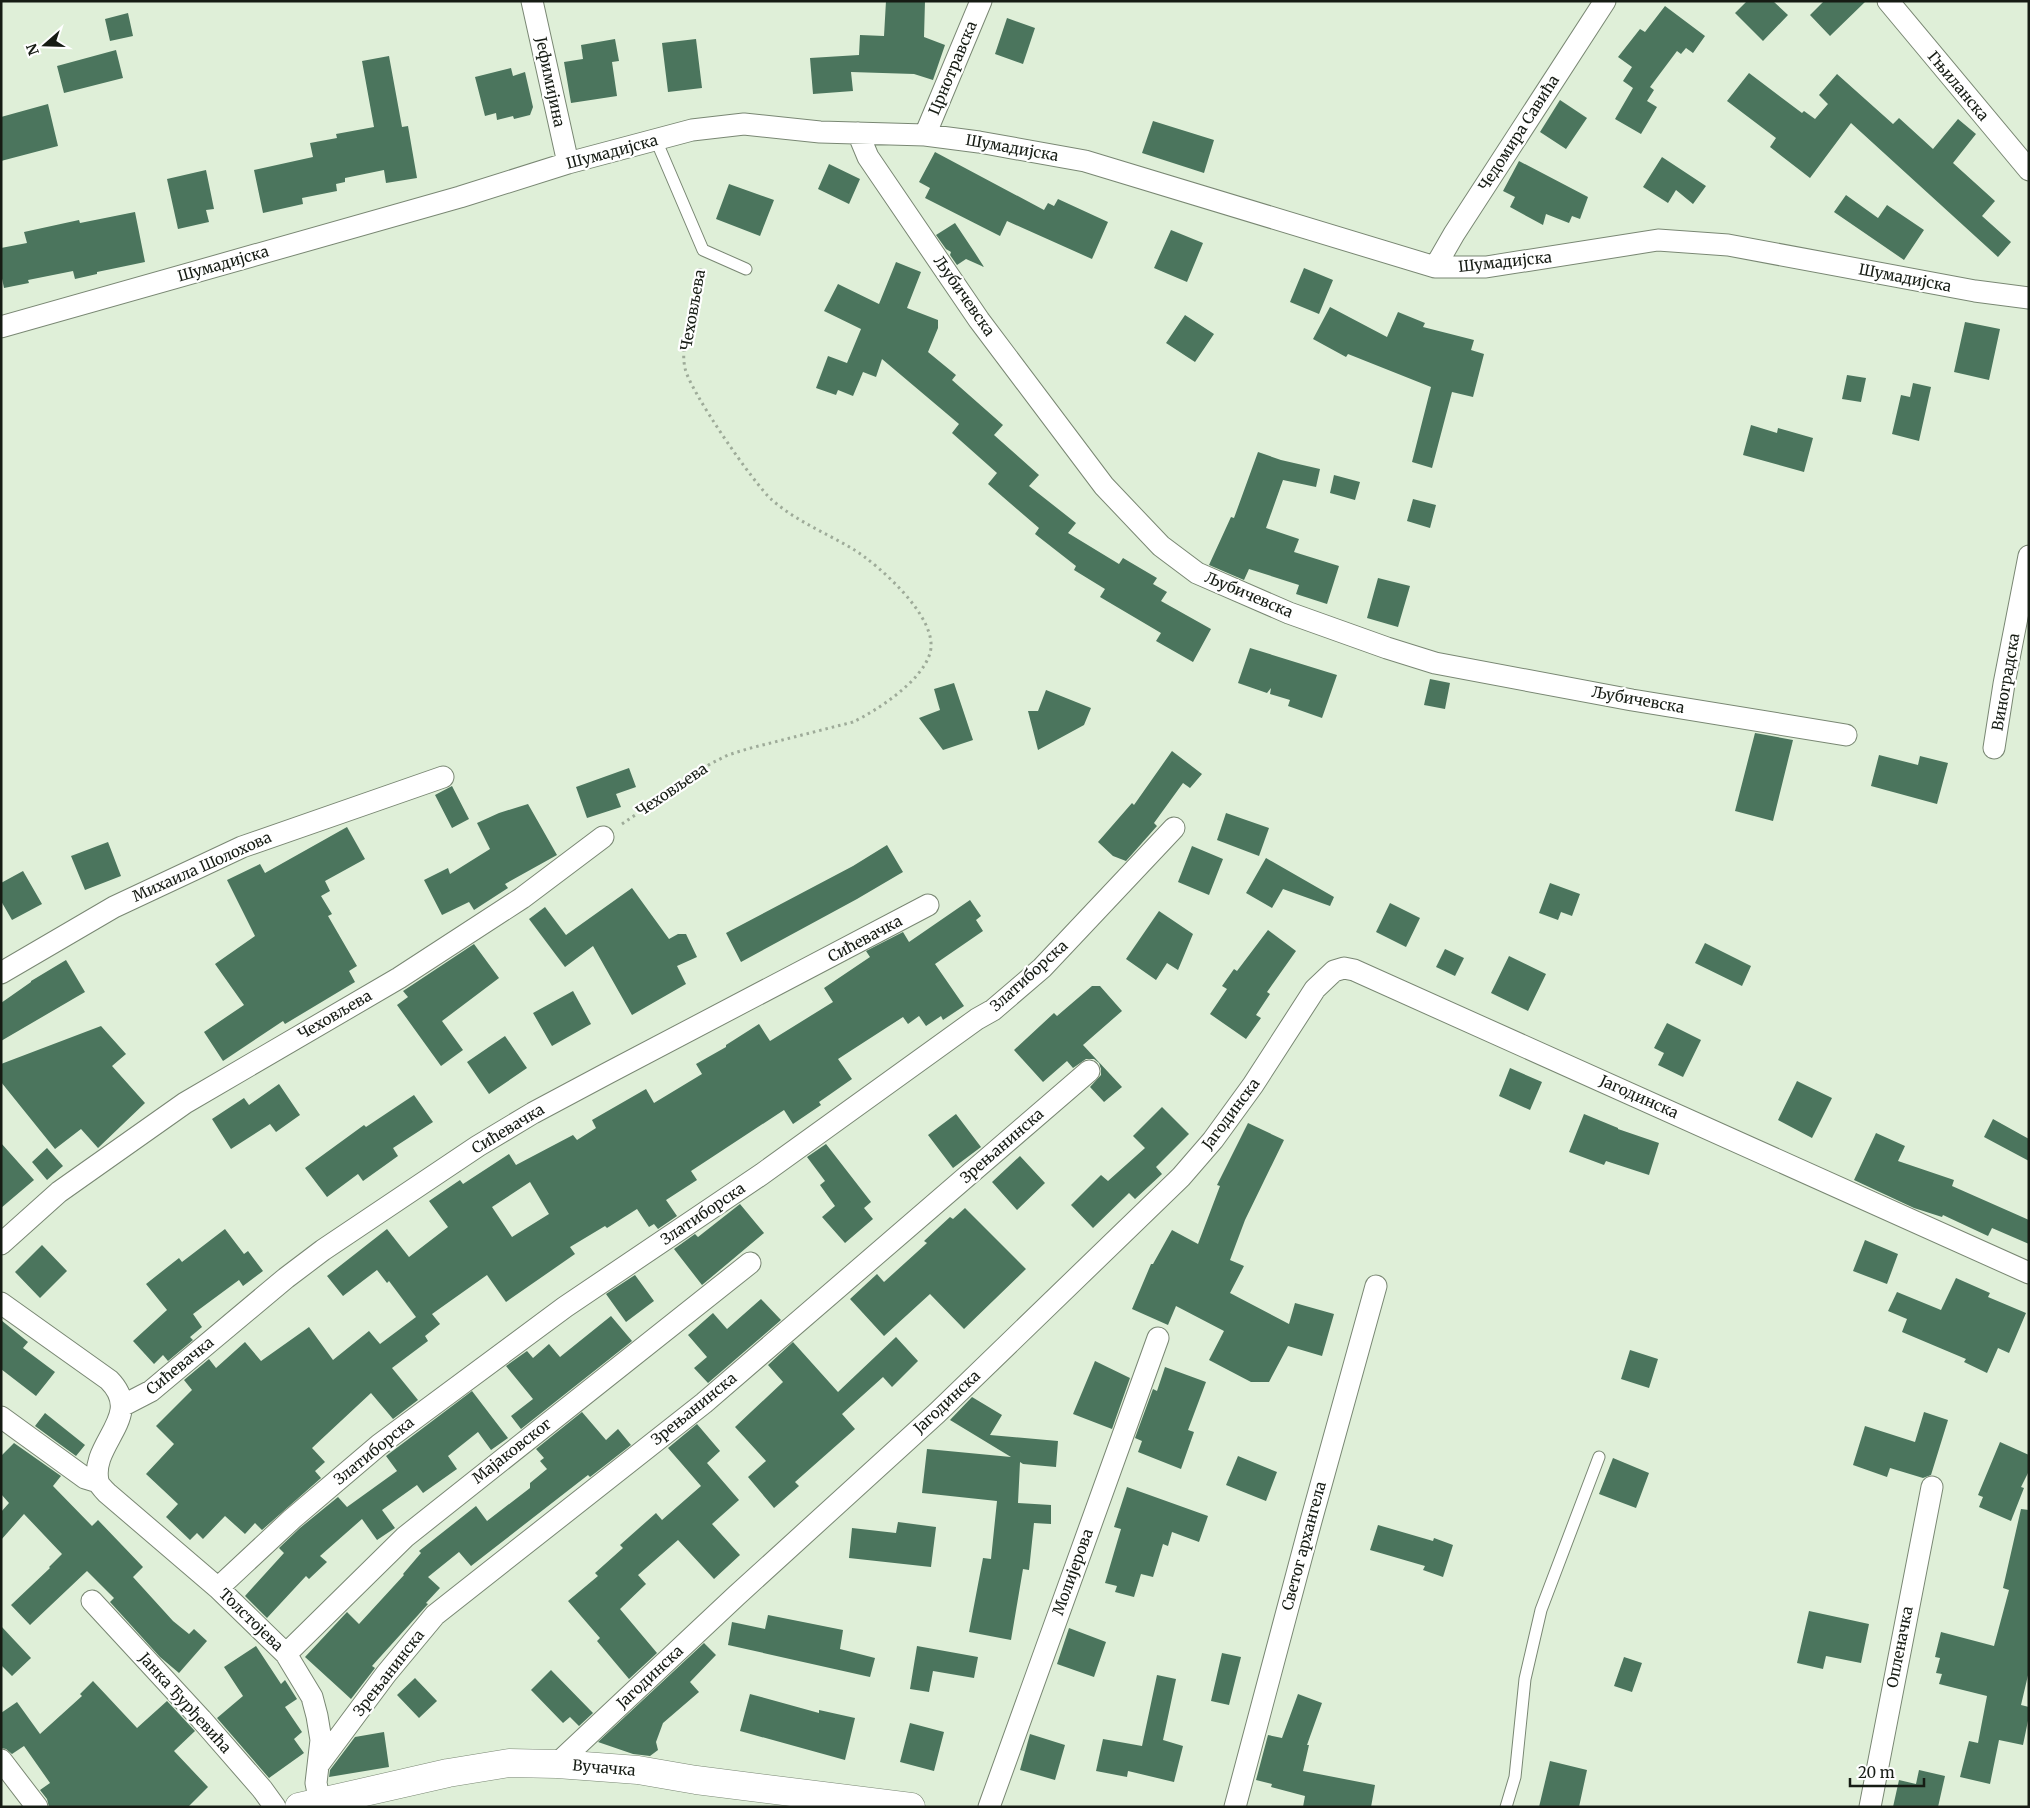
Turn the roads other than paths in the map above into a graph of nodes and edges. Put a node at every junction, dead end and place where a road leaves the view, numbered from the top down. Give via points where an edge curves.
1 (532, 1) edge
2 (981, 1) edge
3 (1605, 1) edge
4 (1888, 1) edge
5 (858, 132) junction
6 (925, 135) junction
7 (656, 140) junction
8 (568, 163) junction
9 (2029, 170) edge
10 (1434, 267) junction
11 (746, 269) dead end
12 (2029, 298) edge
13 (1, 327) edge
14 (2029, 556) edge
15 (1846, 735) dead end
16 (1994, 748) dead end
17 (443, 777) dead end
18 (1174, 828) dead end
19 (603, 838) road end
20 (928, 905) dead end
21 (1, 972) edge
22 (1089, 1071) dead end
23 (1, 1244) edge
24 (750, 1263) dead end
25 (2029, 1274) edge
26 (1376, 1286) dead end
27 (1, 1303) edge
28 (1158, 1338) dead end
29 (122, 1406) junction
30 (1, 1417) edge
31 (1599, 1457) dead end
32 (98, 1482) junction
33 (1932, 1487) dead end
34 (218, 1588) junction
35 (92, 1601) dead end
36 (286, 1654) junction
37 (1, 1760) edge
38 (319, 1764) junction
39 (557, 1764) junction
40 (313, 1805) edge
41 (37, 1807) edge
42 (275, 1807) edge
43 (911, 1807) edge
44 (989, 1807) edge
45 (1235, 1807) edge
46 (1506, 1807) edge
47 (1870, 1807) edge

1 - 8 street, Јефимијина
2 - 6 street, Црнотравска
3 - 10 street, Чедомира Савића
4 - 9 street, Гњиланска
5 - 6 street, Шумадијска
5 - 7 street, Шумадијска via 820,132 744,124 692,130
5 - 15 street, Љубичевска via 868,157 979,320 1104,486 1141,526 1189,568 1289,613 1435,662 1632,700
6 - 10 street, Шумадијска via 1085,161
7 - 8 street, Шумадијска
7 - 11 lane via 703,250
8 - 13 street, Шумадијска via 460,197
10 - 12 street, Шумадијска via 1486,267 1658,240 1728,245
14 - 16 street, Виноградска
17 - 21 street, Михаила Шолохова via 242,847 114,907
18 - 34 street, Златиборска via 1042,968 994,1010 565,1308 379,1445
19 - 23 street, Чеховљева via 522,898 399,978 185,1103 59,1192
20 - 29 street, Сићевачка via 533,1113 478,1146 323,1250 150,1391
22 - 38 street, Зрењанинска via 704,1403 435,1615
24 - 36 street, Мајаковског via 404,1537
25 - 39 street, Јагодинска via 1354,970 1334,971 1315,989 1253,1085 1181,1177 937,1413
26 - 45 street, Светог архангела
27 - 29 street via 110,1380 116,1387
28 - 44 street, Молијерова
29 - 32 street via 118,1422 103,1450
30 - 32 street, Толстојева via 85,1478
31 - 46 lane via 1541,1610 1525,1679 1515,1777
32 - 34 street, Толстојева
33 - 47 street, Опленачка
34 - 36 street, Толстојева
35 - 42 street, Јанка Ђурђевића via 201,1719
36 - 38 street, Толстојева via 312,1697 321,1740
37 - 41 street
38 - 40 street, Толстојева
39 - 40 street, Вучачка via 509,1763 448,1773
39 - 43 street, Вучачка via 638,1770

